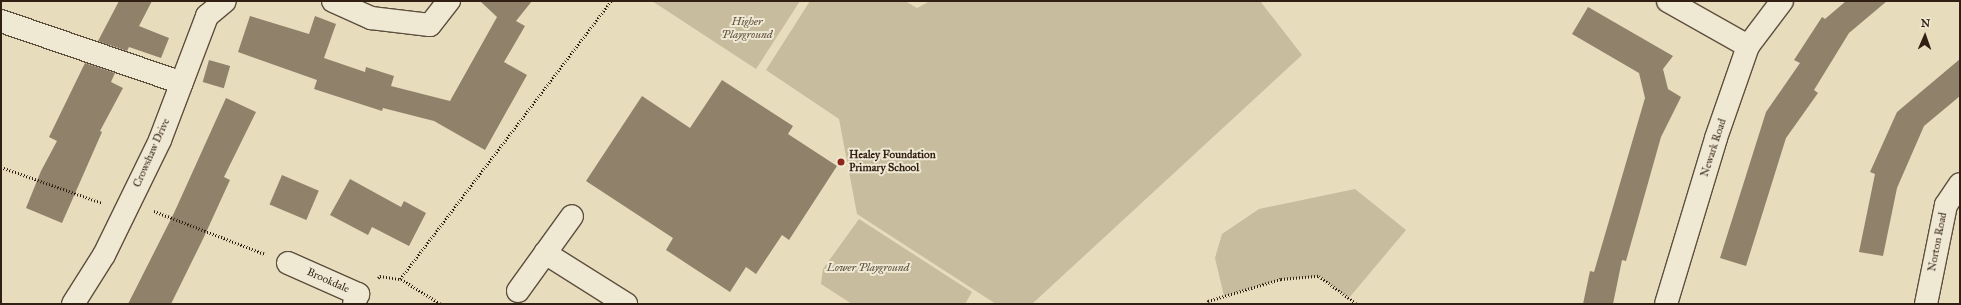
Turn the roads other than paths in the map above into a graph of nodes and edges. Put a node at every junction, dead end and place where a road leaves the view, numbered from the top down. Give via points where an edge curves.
1 (225, 1) edge
2 (333, 1) edge
3 (449, 1) edge
4 (1668, 1) edge
5 (1782, 1) edge
6 (1, 20) edge
7 (1748, 46) junction
8 (182, 84) junction
9 (1960, 184) edge
10 (572, 216) dead end
11 (545, 253) junction
12 (288, 263) road end
13 (518, 291) dead end
14 (73, 304) edge
15 (354, 304) edge
16 (626, 304) edge
17 (1666, 304) edge
18 (1926, 304) edge

1 - 8 street, Crowshaw Drive via 207,16
2 - 3 street via 371,18 430,26
4 - 7 street
5 - 7 street, Newark Road
6 - 8 street
7 - 17 street, Newark Road via 1716,138
8 - 14 street, Crowshaw Drive via 160,140 104,255
9 - 18 street, Norton Road via 1946,205
10 - 11 street
11 - 13 street
11 - 16 street
12 - 15 street, Brookdale via 358,294

